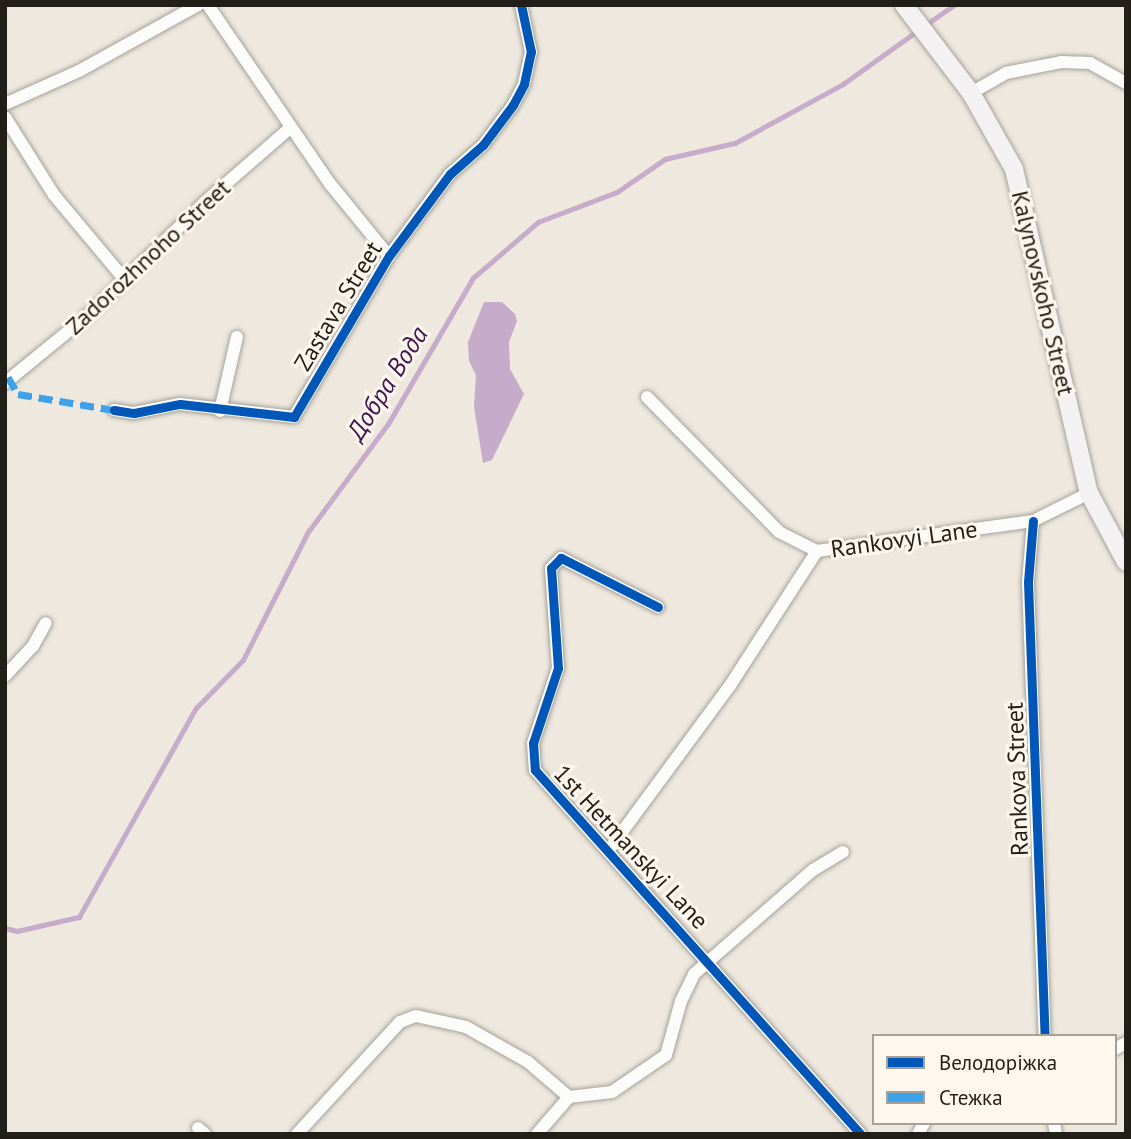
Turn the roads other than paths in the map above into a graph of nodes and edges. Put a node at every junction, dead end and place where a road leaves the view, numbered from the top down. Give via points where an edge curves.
1 (198, 5) edge
2 (208, 5) edge
3 (520, 5) edge
4 (905, 7) edge
5 (1126, 83) edge
6 (971, 93) junction
7 (5, 104) edge
8 (5, 117) edge
9 (290, 128) junction
10 (389, 256) junction
11 (125, 280) junction
12 (237, 337) dead end
13 (6, 379) edge
14 (647, 397) dead end
15 (114, 410) dead end
16 (220, 411) junction
17 (1089, 494) junction
18 (1032, 521) junction
19 (817, 551) junction
20 (1126, 562) edge
21 (658, 607) dead end
22 (46, 623) dead end
23 (8, 669) edge
24 (608, 851) junction
25 (843, 852) dead end
26 (709, 961) junction
27 (1045, 1034) edge
28 (569, 1097) junction
29 (297, 1134) edge
30 (537, 1134) edge
31 (860, 1134) edge

1 - 7 street via 79,71
2 - 9 street
3 - 10 street, Zastava Street via 531,52 524,84 499,127 450,174
4 - 6 main road, Kalynovskoho Street
5 - 6 street via 1090,63 1061,62 1006,73
6 - 17 main road, Kalynovskoho Street via 1014,169
8 - 11 street via 54,195
9 - 10 street via 365,232
9 - 11 street, Zadorozhnoho Street
10 - 16 street, Zastava Street via 294,417
11 - 13 street, Zadorozhnoho Street via 30,364
12 - 16 street
14 - 19 street, Rankovyi Lane via 779,532
15 - 16 street via 134,413 180,404
17 - 18 street, Rankovyi Lane
17 - 20 main road, Kalynovskoho Street
18 - 19 street, Rankovyi Lane
18 - 27 street, Rankova Street via 1028,582
19 - 24 street, 1st Hetmanskyi Lane via 732,684
21 - 24 street, 1st Hetmanskyi Lane via 561,558 551,568 558,668 531,758 544,783
22 - 23 street
24 - 26 street, 1st Hetmanskyi Lane
25 - 26 street via 814,870
26 - 28 street via 694,974 681,1001 666,1055 611,1093
26 - 31 street, 1st Hetmanskyi Lane
28 - 29 street via 528,1062 466,1027 426,1016 400,1022
28 - 30 street

